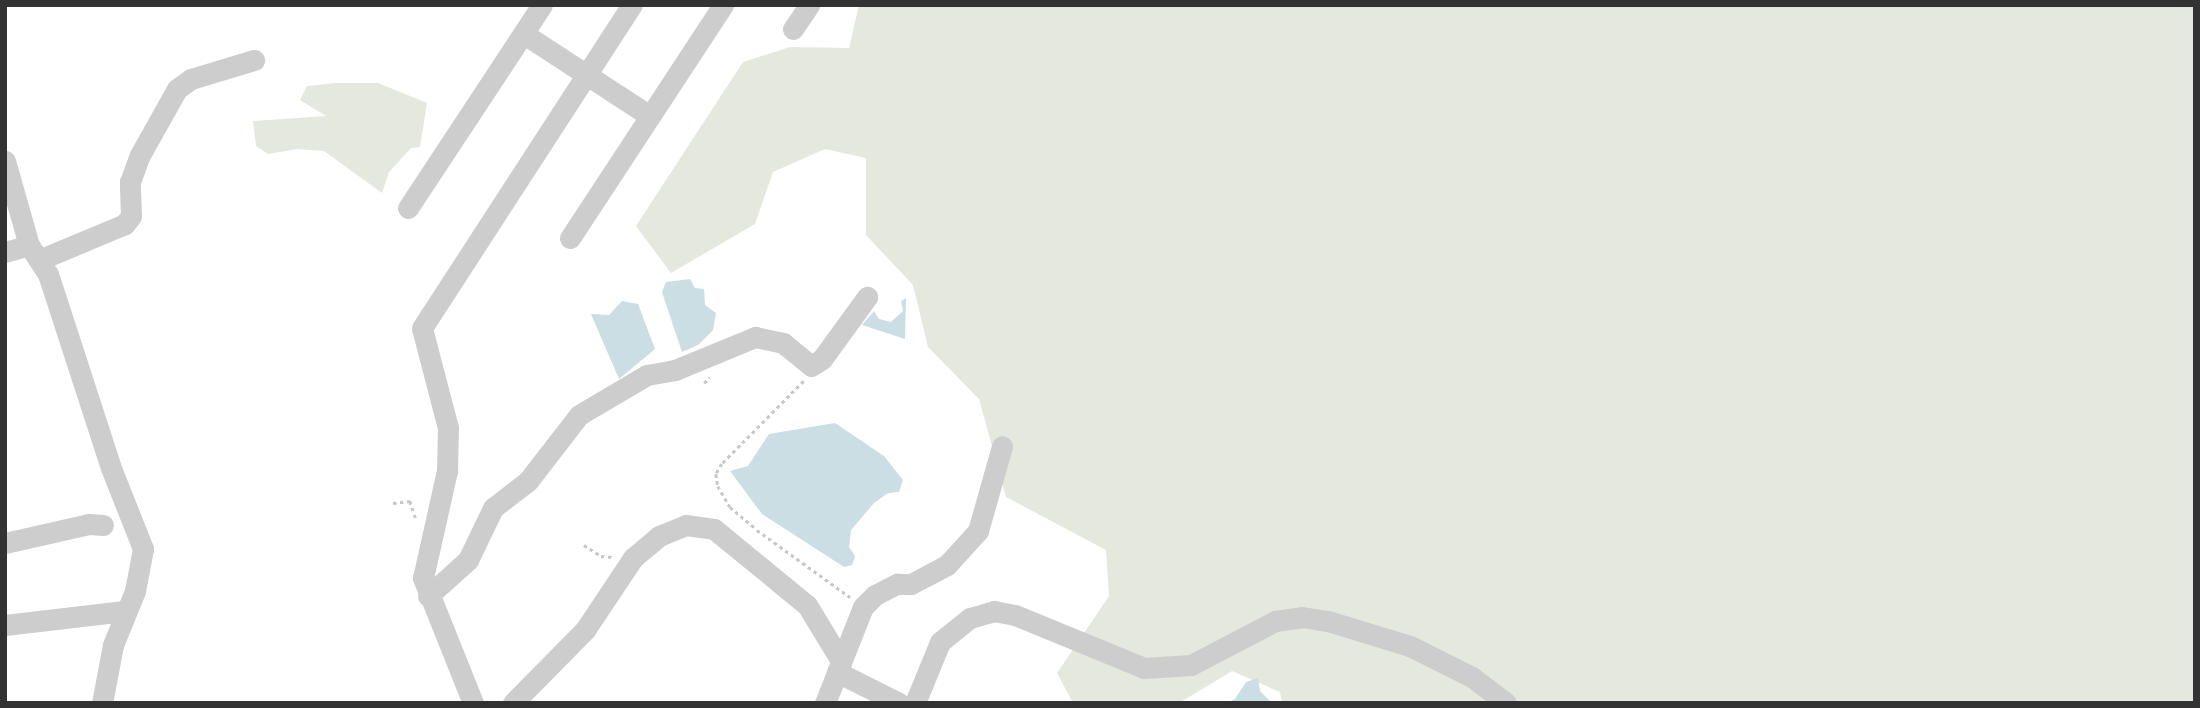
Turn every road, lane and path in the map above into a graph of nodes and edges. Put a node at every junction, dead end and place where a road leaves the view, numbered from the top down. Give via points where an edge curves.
1 (542, 5) edge
2 (632, 5) edge
3 (723, 5) edge
4 (809, 5) edge
5 (793, 29) dead end
6 (523, 34) junction
7 (254, 60) dead end
8 (586, 75) junction
9 (650, 116) junction
10 (5, 161) edge
11 (408, 208) dead end
12 (570, 238) dead end
13 (5, 252) edge
14 (34, 252) junction
15 (867, 297) dead end
16 (811, 366) junction
17 (1002, 446) dead end
18 (103, 526) dead end
19 (5, 543) edge
20 (584, 545) dead end
21 (633, 558) junction
22 (428, 596) junction
23 (124, 611) junction
24 (858, 619) junction
25 (5, 625) edge
26 (839, 667) junction
27 (102, 703) edge
28 (473, 703) edge
29 (513, 703) edge
30 (825, 703) edge
31 (899, 703) edge
32 (915, 703) edge
33 (1506, 703) edge

1 - 6 street
2 - 8 street
3 - 9 street
4 - 5 street
6 - 8 street
6 - 11 street
7 - 14 street via 191,79 177,89 140,155 130,182 131,216 125,224
8 - 9 street
8 - 22 street via 422,328 449,428 447,471 423,578
9 - 12 street
10 - 14 street
13 - 14 street
14 - 23 street via 48,274 111,468 143,549 135,592
15 - 16 street via 822,359
16 - 22 street via 783,342 755,337 675,370 647,375 615,393 563,431 528,481 493,508 468,560
16 - 24 path via 808,377 722,464 716,474 718,486 730,507 757,530 847,593
17 - 24 street via 986,511 964,551 911,584 897,584 874,595
18 - 19 street via 89,524
20 - 21 path via 601,556
21 - 26 street via 659,536 686,525 714,529 807,605
21 - 29 street via 585,630
22 - 28 street
23 - 25 street
23 - 27 street
24 - 26 street
26 - 30 street
26 - 31 street
32 - 33 street via 940,642 970,618 994,611 1015,615 1144,668 1191,665 1275,621 1302,617 1328,621 1410,646 1472,677

